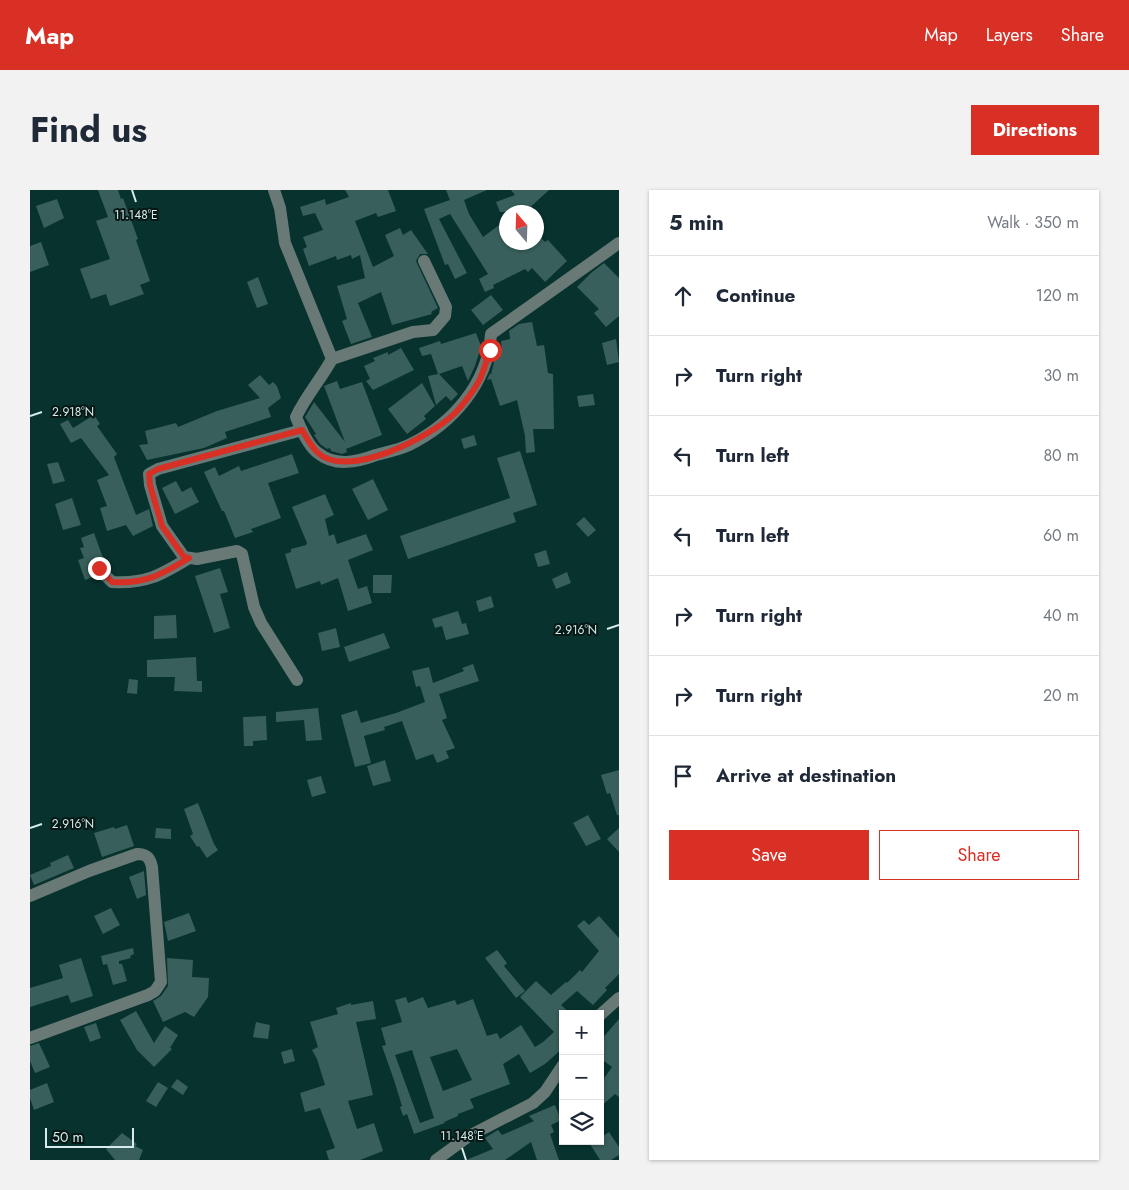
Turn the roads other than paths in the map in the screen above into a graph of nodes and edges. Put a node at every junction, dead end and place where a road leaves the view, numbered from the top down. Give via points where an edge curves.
1 (274, 190) edge
2 (619, 243) edge
3 (424, 261) dead end
4 (332, 359) junction
5 (302, 430) junction
6 (189, 558) junction
7 (99, 568) dead end
8 (297, 680) dead end
9 (30, 896) edge
10 (619, 998) edge
11 (604, 1011) edge
12 (30, 1038) edge
13 (559, 1071) edge
14 (436, 1160) edge

1 - 4 street via 285,243
2 - 5 street via 491,334 490,350 480,380 455,413 408,445 355,462 335,461 317,453
3 - 4 street via 446,307 445,316 433,330 413,332
4 - 5 street via 296,417
5 - 6 street via 149,474 162,526 184,557
6 - 7 street via 162,574 131,583 112,582
6 - 8 street via 237,550 242,554 254,607
9 - 12 street via 89,871 144,854 152,867 161,982 148,995
10 - 11 street
13 - 14 street via 533,1102 469,1136

